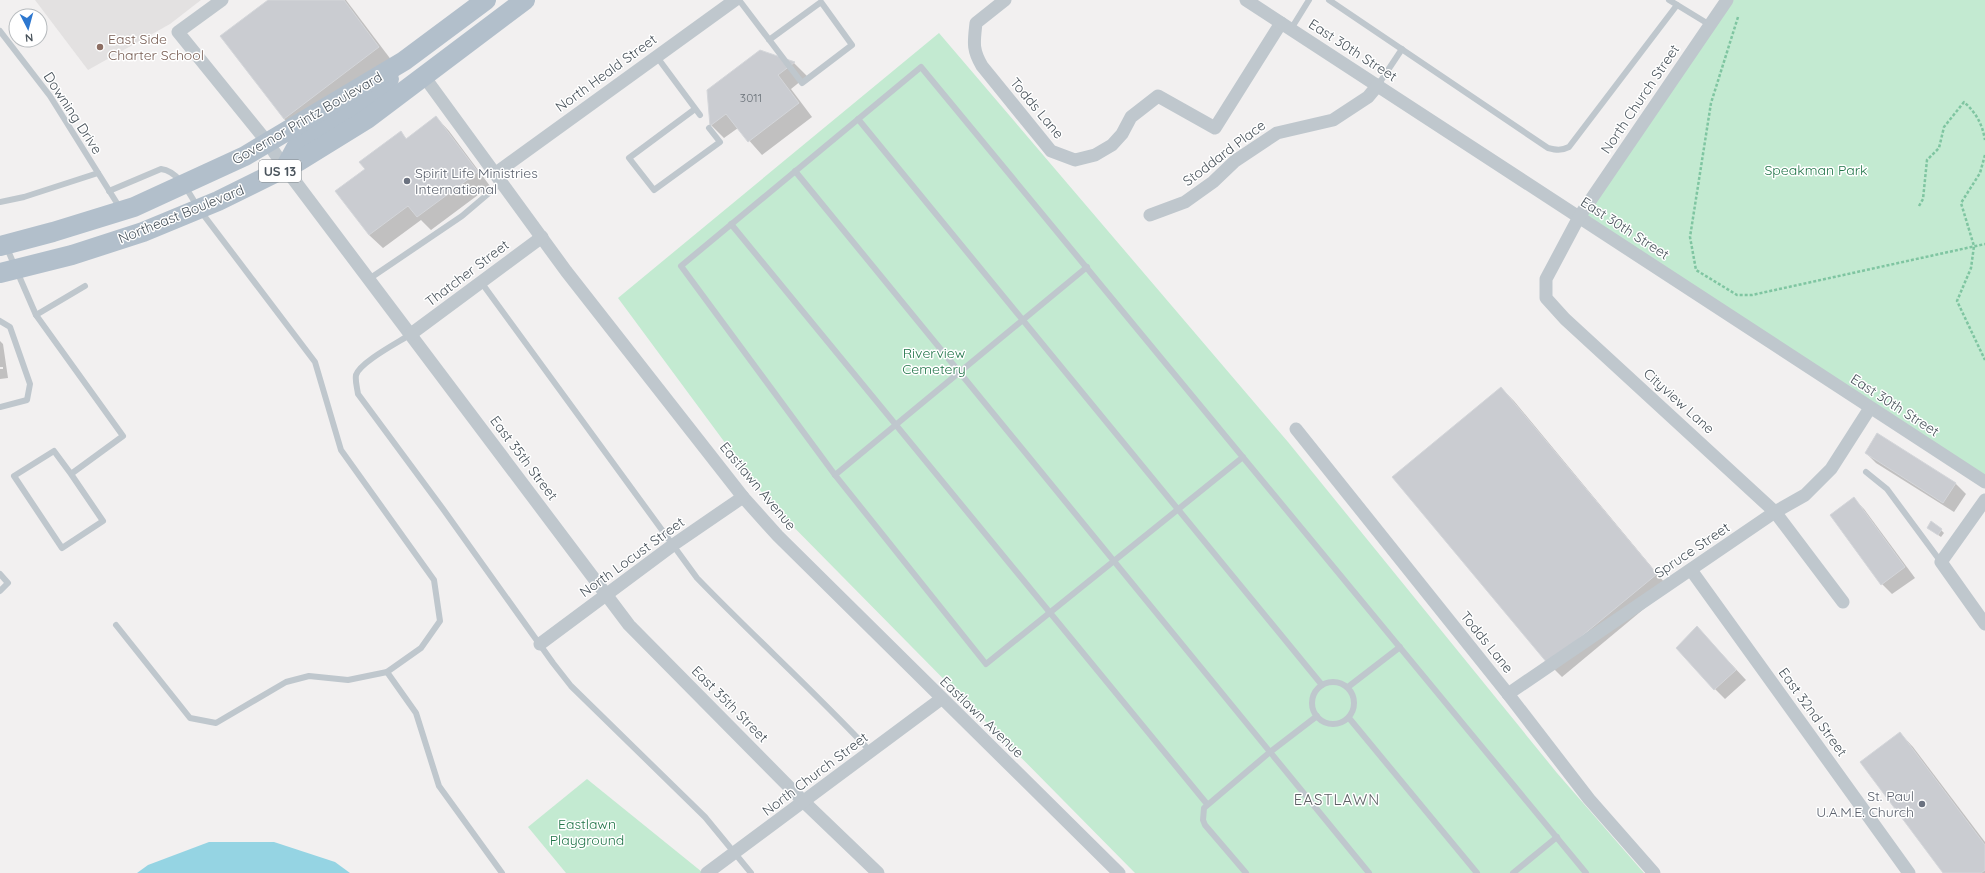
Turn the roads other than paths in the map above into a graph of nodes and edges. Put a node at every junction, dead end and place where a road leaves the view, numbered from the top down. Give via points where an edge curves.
1 (222, 0) edge
2 (486, 0) edge
3 (525, 0) edge
4 (735, 0) edge
5 (738, 0) edge
6 (1005, 0) edge
7 (1246, 0) edge
8 (1309, 0) edge
9 (1329, 0) edge
10 (1669, 0) edge
11 (1727, 0) edge
12 (1677, 5) junction
13 (1710, 25) junction
14 (1286, 26) junction
15 (0, 31) edge
16 (769, 40) junction
17 (1402, 49) junction
18 (657, 57) junction
19 (404, 61) junction
20 (423, 75) junction
21 (1378, 85) junction
22 (695, 109) junction
23 (700, 115) dead end
24 (858, 119) junction
25 (709, 128) dead end
26 (268, 143) junction
27 (285, 168) junction
28 (795, 171) junction
29 (98, 173) junction
30 (499, 177) junction
31 (184, 184) junction
32 (109, 190) junction
33 (0, 202) edge
34 (199, 209) junction
35 (122, 211) junction
36 (1150, 215) dead end
37 (1579, 217) junction
38 (731, 224) junction
39 (542, 237) junction
40 (3, 245) edge
41 (1087, 267) junction
42 (8, 271) edge
43 (369, 279) junction
44 (481, 282) junction
45 (85, 286) dead end
46 (36, 314) junction
47 (1023, 320) junction
48 (0, 321) edge
49 (412, 334) junction
50 (960, 372) junction
51 (0, 407) edge
52 (1870, 408) junction
53 (896, 425) junction
54 (1296, 429) dead end
55 (1243, 457) junction
56 (1866, 472) dead end
57 (71, 474) junction
58 (835, 475) junction
59 (1985, 482) edge
60 (743, 497) junction
61 (1985, 500) edge
62 (1178, 509) junction
63 (1775, 512) junction
64 (673, 546) junction
65 (1114, 561) junction
66 (1944, 567) junction
67 (1691, 570) junction
68 (0, 574) edge
69 (0, 591) edge
70 (607, 595) junction
71 (1843, 602) dead end
72 (1050, 612) junction
73 (116, 624) dead end
74 (1985, 624) edge
75 (540, 644) junction
76 (1400, 647) junction
77 (387, 672) junction
78 (1322, 685) junction
79 (1348, 687) junction
80 (1508, 694) junction
81 (941, 699) junction
82 (1317, 716) junction
83 (1349, 718) junction
84 (871, 752) junction
85 (1270, 752) junction
86 (804, 802) junction
87 (1207, 804) junction
88 (1557, 837) junction
89 (735, 853) junction
90 (502, 873) edge
91 (707, 873) edge
92 (751, 873) edge
93 (878, 873) edge
94 (1119, 873) edge
95 (1246, 873) edge
96 (1369, 873) edge
97 (1477, 873) edge
98 (1513, 873) edge
99 (1586, 873) edge
100 (1654, 873) edge
101 (1910, 873) edge

1 - 26 street, East 35th Street via 178,32
2 - 19 main road, Governor Printz Boulevard / US 13
3 - 20 main road, Northeast Boulevard / US 13
4 - 18 street, North Heald Street
5 - 16 lane
6 - 14 street, Todds Lane via 976,23 973,45 975,54 1051,151 1075,160 1095,155 1112,145 1122,134 1131,117 1158,96 1215,128
7 - 14 street, East 30th Street
8 - 14 lane
9 - 17 lane
10 - 12 lane
11 - 13 street, North Church Street
12 - 13 lane
12 - 17 lane via 1569,147 1562,150 1548,148
13 - 37 street, North Church Street
14 - 21 street, East 30th Street
15 - 29 lane, Downing Drive via 50,96
16 - 16 lane via 802,83 852,45 821,2
17 - 21 lane
18 - 22 lane
18 - 30 street, North Heald Street
19 - 26 main road, Governor Printz Boulevard / US 13
19 - 27 main road via 369,99 298,144
20 - 27 main road, Northeast Boulevard / US 13 via 368,119
20 - 30 street, Eastlawn Avenue
21 - 36 street, Stoddard Place via 1368,97 1333,120 1277,133 1235,161 1213,182 1185,202
21 - 37 street, East 30th Street
22 - 23 lane
22 - 25 lane via 629,158 654,190 720,142
24 - 28 lane
24 - 41 lane via 922,67
24 - 47 lane
26 - 27 street, East 35th Street
26 - 31 main road, Governor Printz Boulevard / US 13
27 - 34 main road, Northeast Boulevard / US 13
27 - 43 street, East 35th Street
28 - 38 lane
28 - 50 lane
29 - 32 lane, Downing Drive
29 - 33 lane via 24,197
30 - 39 street, Eastlawn Avenue
30 - 43 lane via 462,216
31 - 32 lane via 166,170 160,169
31 - 34 lane
31 - 35 main road, Governor Printz Boulevard / US 13
32 - 35 lane, Downing Drive
34 - 42 main road, Northeast Boulevard / US 13 via 136,234 72,255
34 - 77 lane via 315,362 341,450 434,580 440,621 421,648
35 - 40 main road, Governor Printz Boulevard / US 13
37 - 52 street, East 30th Street
37 - 63 street, Cityview Lane via 1546,278 1546,298 1565,319
38 - 53 lane
38 - 58 lane via 681,266
39 - 44 street, Thatcher Street
39 - 60 street, Eastlawn Avenue
40 - 42 lane
41 - 47 lane
41 - 55 lane
42 - 46 lane
43 - 49 street, East 35th Street
44 - 49 street, Thatcher Street
44 - 64 lane
45 - 46 lane
46 - 57 lane via 123,436
47 - 50 lane
47 - 62 lane
48 - 51 lane via 10,327 30,384 27,400
49 - 70 street, East 35th Street
49 - 75 lane via 362,366 357,374 358,394
50 - 53 lane
50 - 65 lane
52 - 59 street, East 30th Street
52 - 63 street, Spruce Street via 1831,469 1805,495
53 - 58 lane
53 - 72 lane
54 - 80 street, Todds Lane
55 - 62 lane
55 - 76 lane
56 - 66 lane via 1888,489
57 - 57 lane via 103,521 62,548 14,476 54,451
58 - 72 lane via 986,664
60 - 64 street, North Locust Street
60 - 81 street, Eastlawn Avenue via 778,536
61 - 66 street
62 - 65 lane
62 - 78 lane
63 - 67 street, Spruce Street
63 - 71 street, Cityview Lane
64 - 70 street, North Locust Street
64 - 84 lane via 702,583
65 - 72 lane
65 - 85 lane
66 - 74 street
67 - 80 street, Spruce Street
67 - 101 street, East 32nd Street
68 - 69 lane via 8,583
70 - 75 street, North Locust Street
70 - 86 street, East 35th Street via 646,643
72 - 87 lane
73 - 77 lane via 190,718 216,723 286,682 310,676 348,680
75 - 89 lane via 580,696 705,817
76 - 79 lane
76 - 88 lane
77 - 90 lane via 416,713 439,786
78 - 79 lane via 1335,681
78 - 82 lane via 1313,696 1313,710
79 - 83 lane via 1355,699 1355,706
80 - 100 street, Todds Lane via 1589,800
81 - 84 street, North Church Street
81 - 94 street, Eastlawn Avenue
82 - 83 lane via 1322,721 1336,724
82 - 85 lane
83 - 97 lane
84 - 86 street, North Church Street
85 - 87 lane
85 - 96 lane
86 - 89 street, North Church Street
86 - 93 street, East 35th Street
87 - 95 lane via 1203,814 1205,825
88 - 98 lane
88 - 99 lane
89 - 91 street, North Church Street
89 - 92 lane

